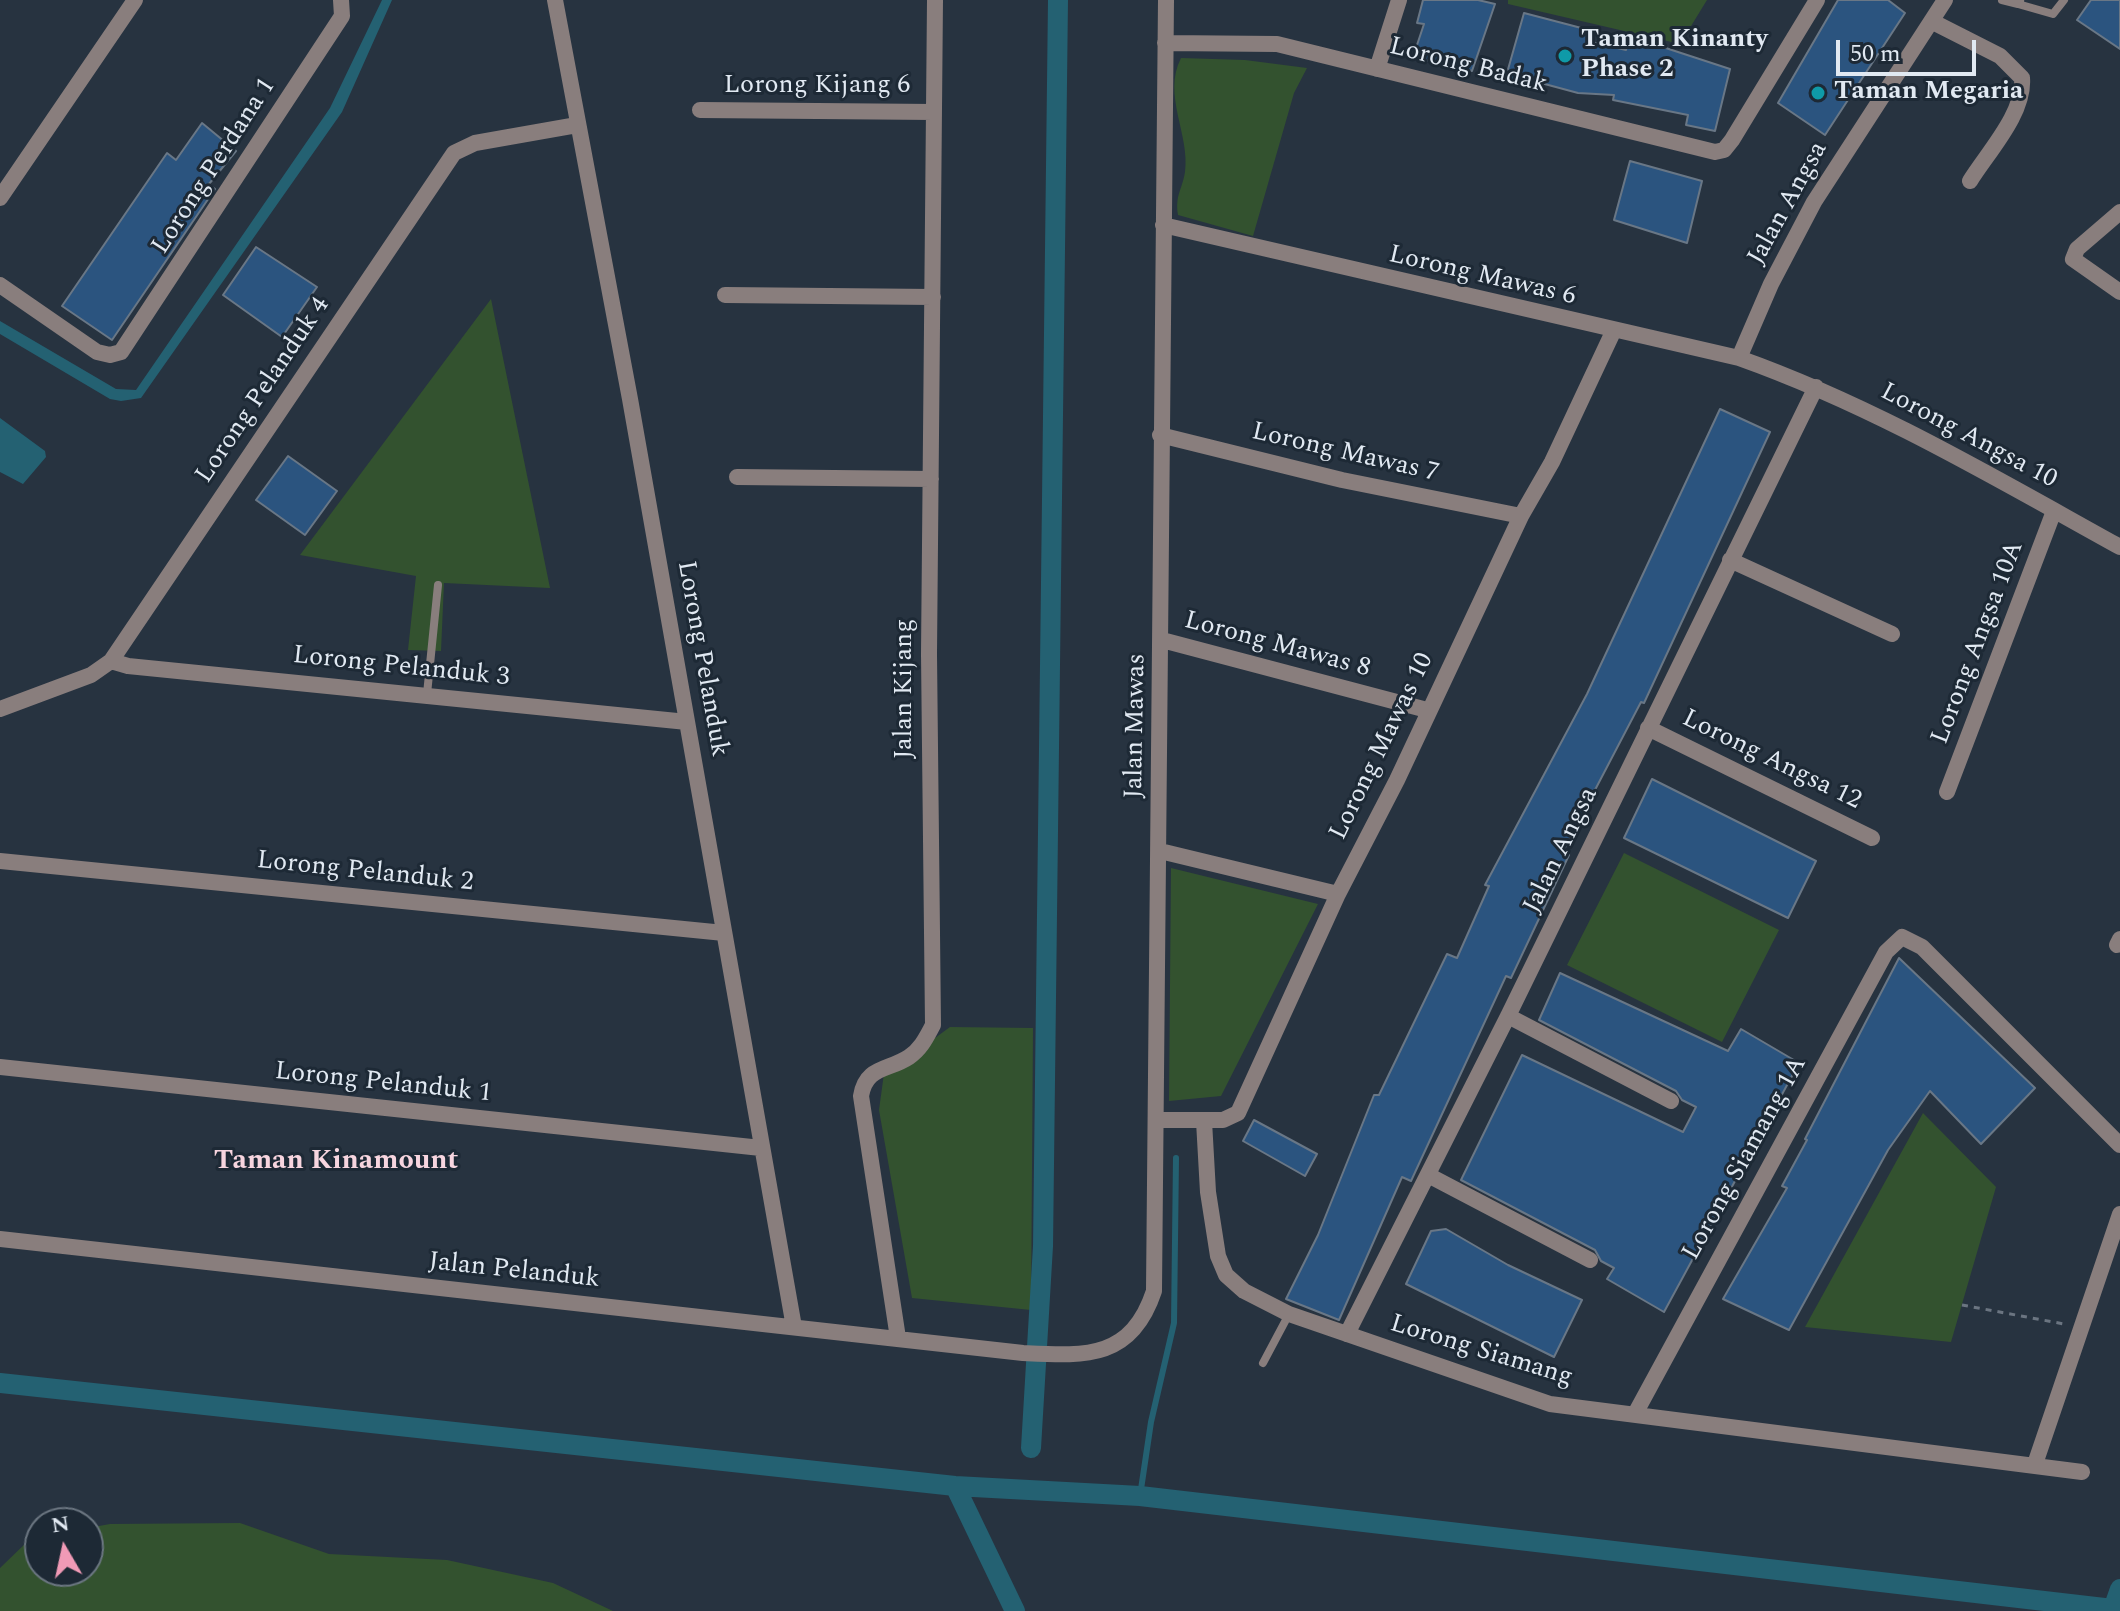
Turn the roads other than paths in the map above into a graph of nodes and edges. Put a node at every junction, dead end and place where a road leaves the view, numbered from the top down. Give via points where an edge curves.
1 (135, 0) edge
2 (555, 0) edge
3 (935, 0) edge
4 (1166, 0) edge
5 (1399, 0) edge
6 (1817, 0) edge
7 (2002, 0) edge
8 (2064, 0) edge
9 (1941, 1) edge
10 (2020, 2) edge
11 (342, 8) edge
12 (1933, 22) junction
13 (1165, 43) junction
14 (1377, 69) junction
15 (700, 110) dead end
16 (934, 112) junction
17 (577, 125) junction
18 (1970, 181) dead end
19 (0, 198) edge
20 (2120, 212) edge
21 (1163, 225) junction
22 (0, 285) edge
23 (2120, 292) edge
24 (725, 295) dead end
25 (933, 297) junction
26 (1613, 332) junction
27 (1739, 358) junction
28 (1790, 376) joint
29 (1816, 387) junction
30 (1160, 435) junction
31 (737, 477) dead end
32 (931, 479) junction
33 (2054, 511) junction
34 (1521, 516) junction
35 (2120, 547) edge
36 (1730, 560) junction
37 (438, 585) dead end
38 (1892, 634) dead end
39 (1162, 640) junction
40 (111, 661) junction
41 (427, 694) junction
42 (0, 709) edge
43 (1427, 710) junction
44 (687, 722) junction
45 (1648, 728) junction
46 (1947, 792) dead end
47 (1872, 838) dead end
48 (1160, 851) junction
49 (0, 861) edge
50 (1338, 894) junction
51 (724, 933) junction
52 (1508, 1016) junction
53 (0, 1067) edge
54 (1671, 1101) dead end
55 (1158, 1120) junction
56 (1204, 1121) junction
57 (2120, 1145) edge
58 (761, 1148) junction
59 (1428, 1175) junction
60 (2120, 1214) edge
61 (0, 1239) edge
62 (1590, 1260) dead end
63 (1289, 1314) junction
64 (794, 1327) junction
65 (1347, 1334) junction
66 (898, 1338) junction
67 (1023, 1353) joint
68 (1263, 1363) dead end
69 (1635, 1414) junction
70 (2035, 1464) junction
71 (2082, 1472) dead end

1 - 19 street
2 - 17 street, Lorong Pelanduk
3 - 16 street, Jalan Kijang
4 - 13 street, Jalan Mawas
5 - 14 street
6 - 14 street, Lorong Badak via 1732,140 1715,152
7 - 10 lane
8 - 10 lane via 2053,14
9 - 12 street, Jalan Angsa
11 - 22 street, Lorong Perdana 1 via 121,352 97,352
12 - 18 street via 2000,56 2022,78 2015,109
12 - 27 street, Jalan Angsa via 1814,202
13 - 14 street, Lorong Badak via 1277,44
13 - 21 street, Jalan Mawas
15 - 16 street, Lorong Kijang 6
16 - 25 street, Jalan Kijang
17 - 40 street, Lorong Pelanduk 4 via 475,143 454,153
17 - 44 street, Lorong Pelanduk
20 - 23 street via 2077,249 2073,259
21 - 26 street, Lorong Mawas 6
21 - 30 street, Jalan Mawas
24 - 25 street
25 - 32 street, Jalan Kijang
26 - 27 street, Lorong Mawas 6
26 - 34 street, Lorong Mawas 10
27 - 28 street, Lorong Mawas 6
28 - 29 street, Lorong Angsa 10
29 - 33 street, Lorong Angsa 10 via 1954,453
29 - 36 street, Jalan Angsa
30 - 34 street, Lorong Mawas 7 via 1342,480
30 - 39 street, Jalan Mawas
31 - 32 street
32 - 66 street, Jalan Kijang via 933,1025 921,1047 906,1059 866,1077 861,1096
33 - 35 street, Lorong Angsa 10
33 - 46 street, Lorong Angsa 10A
34 - 43 street, Lorong Mawas 10
36 - 38 street
36 - 45 street, Jalan Angsa
37 - 41 lane
39 - 43 street, Lorong Mawas 8
39 - 48 street, Jalan Mawas
40 - 41 street, Lorong Pelanduk 3
40 - 42 street, Lorong Pelanduk 4 via 91,675
41 - 44 street, Lorong Pelanduk 3
43 - 50 street, Lorong Mawas 10
44 - 51 street, Lorong Pelanduk
45 - 47 street, Lorong Angsa 12
45 - 52 street, Jalan Angsa
48 - 50 street
48 - 55 street, Jalan Mawas
49 - 51 street, Lorong Pelanduk 2
50 - 56 street, Lorong Mawas 10 via 1238,1113
51 - 58 street, Lorong Pelanduk
52 - 54 street
52 - 59 street, Jalan Angsa
53 - 58 street, Lorong Pelanduk 1
55 - 56 street, Lorong Mawas 10
55 - 67 street, Jalan Mawas via 1154,1291 1140,1323 1099,1352
56 - 63 street, Lorong Siamang via 1208,1192 1226,1275 1244,1291
57 - 69 street, Lorong Siamang 1A via 1922,947 1902,937 1886,952
58 - 64 street, Lorong Pelanduk
59 - 62 street
59 - 65 street, Jalan Angsa
60 - 70 street
61 - 64 street, Jalan Pelanduk
63 - 65 street, Lorong Siamang
63 - 68 lane
64 - 66 street, Jalan Pelanduk
65 - 69 street, Lorong Siamang via 1550,1404
66 - 67 street, Jalan Pelanduk
69 - 70 street, Lorong Siamang
70 - 71 street, Lorong Siamang

